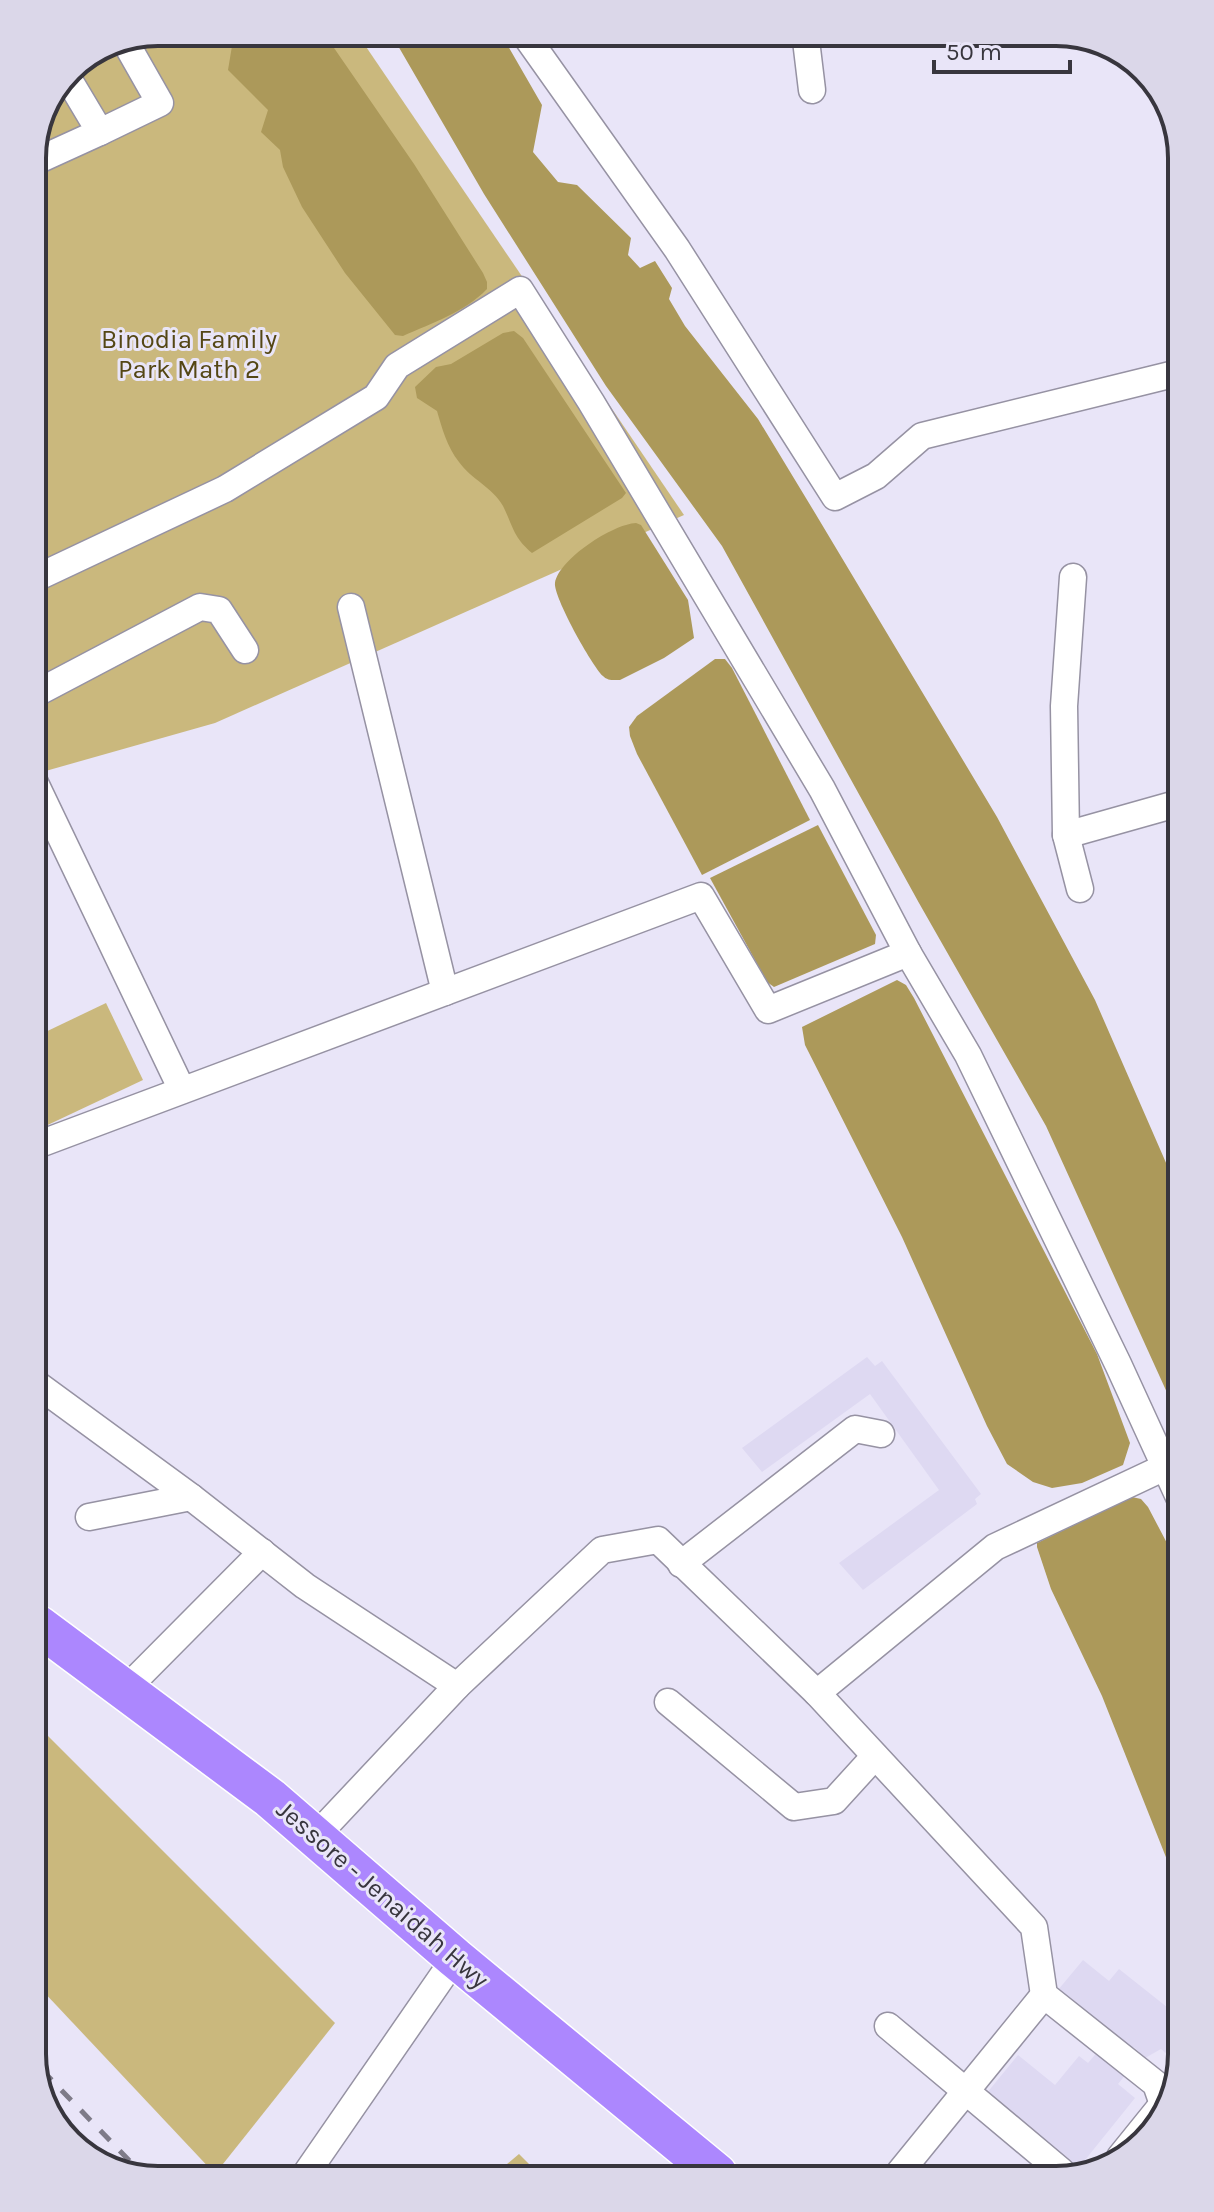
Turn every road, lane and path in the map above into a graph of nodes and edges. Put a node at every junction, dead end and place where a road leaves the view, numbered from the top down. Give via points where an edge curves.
1 (533, 46) edge
2 (807, 46) edge
3 (130, 50) edge
4 (73, 86) edge
5 (812, 90) dead end
6 (100, 132) junction
7 (46, 157) edge
8 (1168, 375) edge
9 (46, 573) edge
10 (1073, 577) dead end
11 (351, 607) dead end
12 (245, 650) dead end
13 (46, 688) edge
14 (46, 806) edge
15 (1168, 806) edge
16 (1066, 835) junction
17 (1080, 889) dead end
18 (908, 953) junction
19 (445, 992) junction
20 (182, 1090) junction
21 (46, 1142) edge
22 (46, 1391) edge
23 (881, 1434) dead end
24 (1165, 1467) junction
25 (1168, 1473) edge
26 (191, 1497) junction
27 (89, 1517) dead end
28 (262, 1552) junction
29 (681, 1564) junction
30 (46, 1631) edge
31 (457, 1686) junction
32 (125, 1690) junction
33 (817, 1693) junction
34 (668, 1702) dead end
35 (875, 1756) junction
36 (315, 1837) junction
37 (455, 1958) junction
38 (1044, 1995) junction
39 (888, 2026) dead end
40 (966, 2091) junction
41 (1160, 2094) edge
42 (311, 2166) edge
43 (707, 2166) edge
44 (905, 2166) edge
45 (1055, 2166) edge

1 - 8 street via 677,249 835,497 876,476 922,436
2 - 5 street
3 - 6 street via 160,103
4 - 6 street
6 - 7 street
9 - 18 street via 225,489 376,397 397,366 520,290 822,789
10 - 16 street via 1064,706
11 - 19 street
12 - 13 street via 219,610 200,607
14 - 20 street
15 - 16 street
16 - 17 street
18 - 19 street via 768,1010 701,896
18 - 24 street via 968,1055
19 - 20 street
20 - 21 street
22 - 26 street
23 - 29 street via 855,1429
24 - 25 street
24 - 33 street via 995,1547
26 - 27 street
26 - 28 street
28 - 31 street
28 - 32 street
29 - 31 street via 658,1540 602,1550
29 - 33 street
30 - 32 highway, Jessore - Jenaidah Hwy
31 - 36 street
32 - 36 highway, Jessore - Jenaidah Hwy
33 - 35 street
34 - 35 street via 794,1807 834,1801
35 - 38 street via 1034,1927
36 - 37 highway, Jessore - Jenaidah Hwy
37 - 42 street
37 - 43 highway, Jessore - Jenaidah Hwy
38 - 40 street
38 - 41 street via 1156,2084
39 - 40 street
40 - 44 street
40 - 45 street

